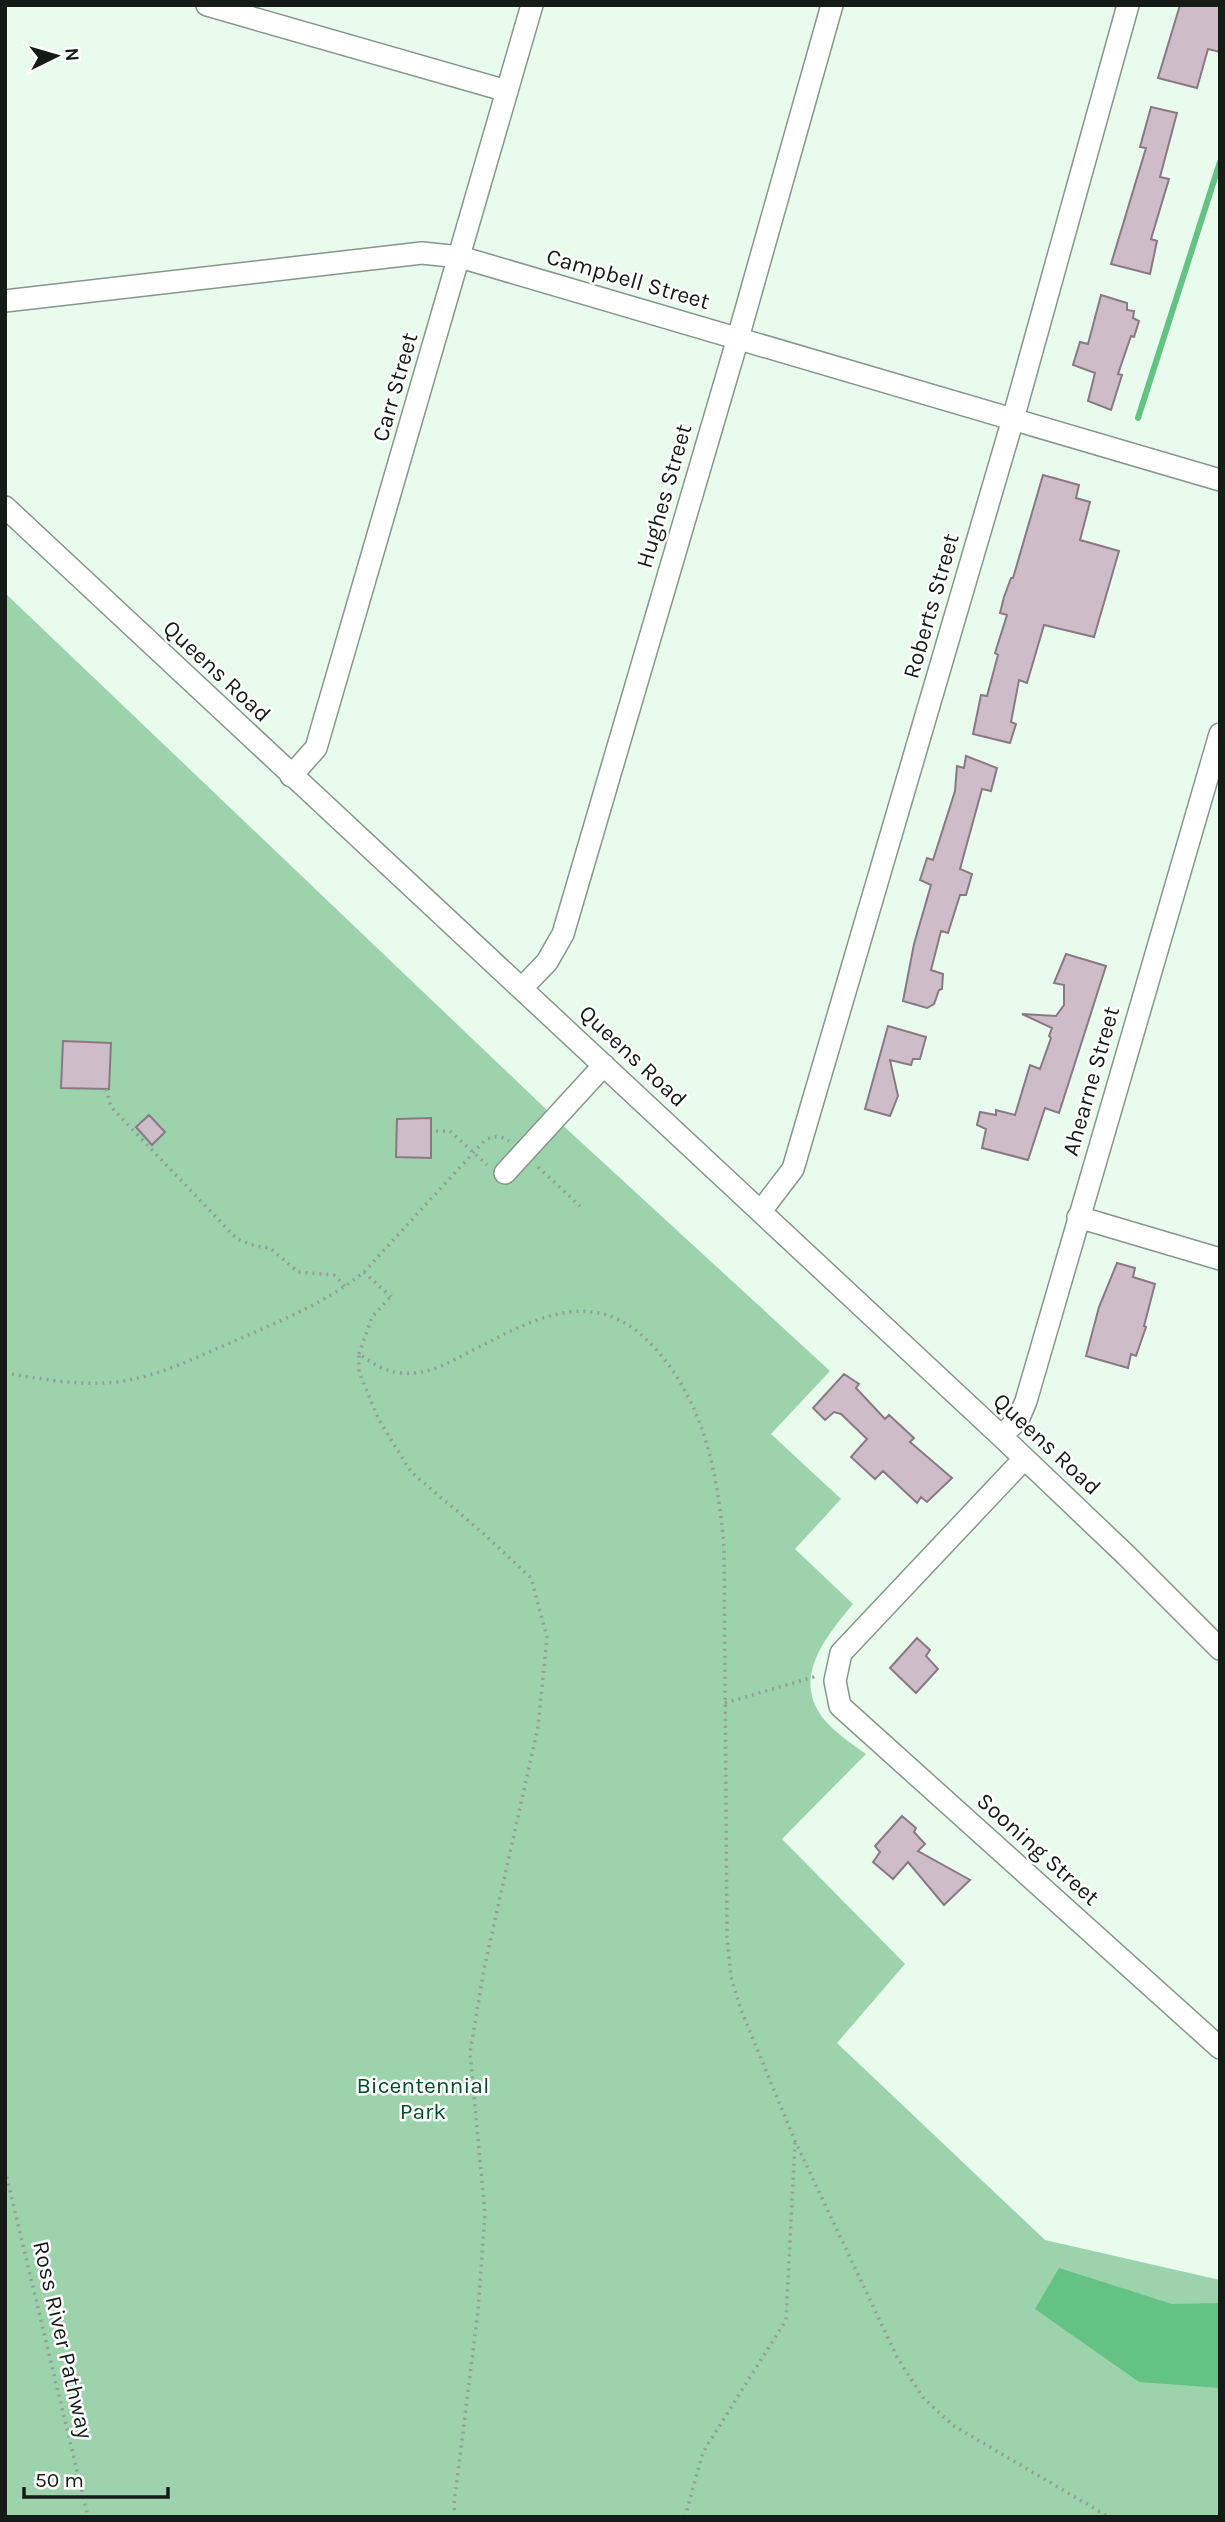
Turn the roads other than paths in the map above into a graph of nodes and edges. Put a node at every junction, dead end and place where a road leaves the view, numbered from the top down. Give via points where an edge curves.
1 (207, 5) edge
2 (533, 5) edge
3 (832, 5) edge
4 (1128, 5) edge
5 (507, 91) junction
6 (460, 257) junction
7 (5, 301) edge
8 (738, 338) junction
9 (1013, 419) junction
10 (1220, 480) edge
11 (5, 507) edge
12 (1220, 734) edge
13 (291, 776) junction
14 (522, 988) junction
15 (604, 1065) junction
16 (505, 1173) dead end
17 (761, 1212) junction
18 (1078, 1217) junction
19 (1220, 1259) edge
20 (1000, 1436) junction
21 (1024, 1459) junction
22 (1220, 1649) edge
23 (1220, 2049) edge

1 - 5 street
2 - 5 street, Carr Street
3 - 8 street, Hughes Street
4 - 9 street, Roberts Street
5 - 6 street, Carr Street
6 - 7 street, Campbell Street via 422,253
6 - 8 street, Campbell Street
6 - 13 street, Carr Street via 316,748
8 - 9 street, Campbell Street
8 - 14 street, Hughes Street via 563,934 547,962
9 - 10 street, Campbell Street
9 - 17 street, Roberts Street via 793,1169
11 - 13 street, Queens Road
12 - 18 street, Ahearne Street
13 - 14 street, Queens Road
14 - 15 street, Queens Road
15 - 16 street
15 - 17 street, Queens Road
17 - 20 street, Queens Road
18 - 19 street
18 - 20 street, Ahearne Street via 1026,1401 1018,1420
20 - 21 street, Queens Road
21 - 22 street, Queens Road
21 - 23 street, Sooning Street via 841,1653 836,1678 840,1706

